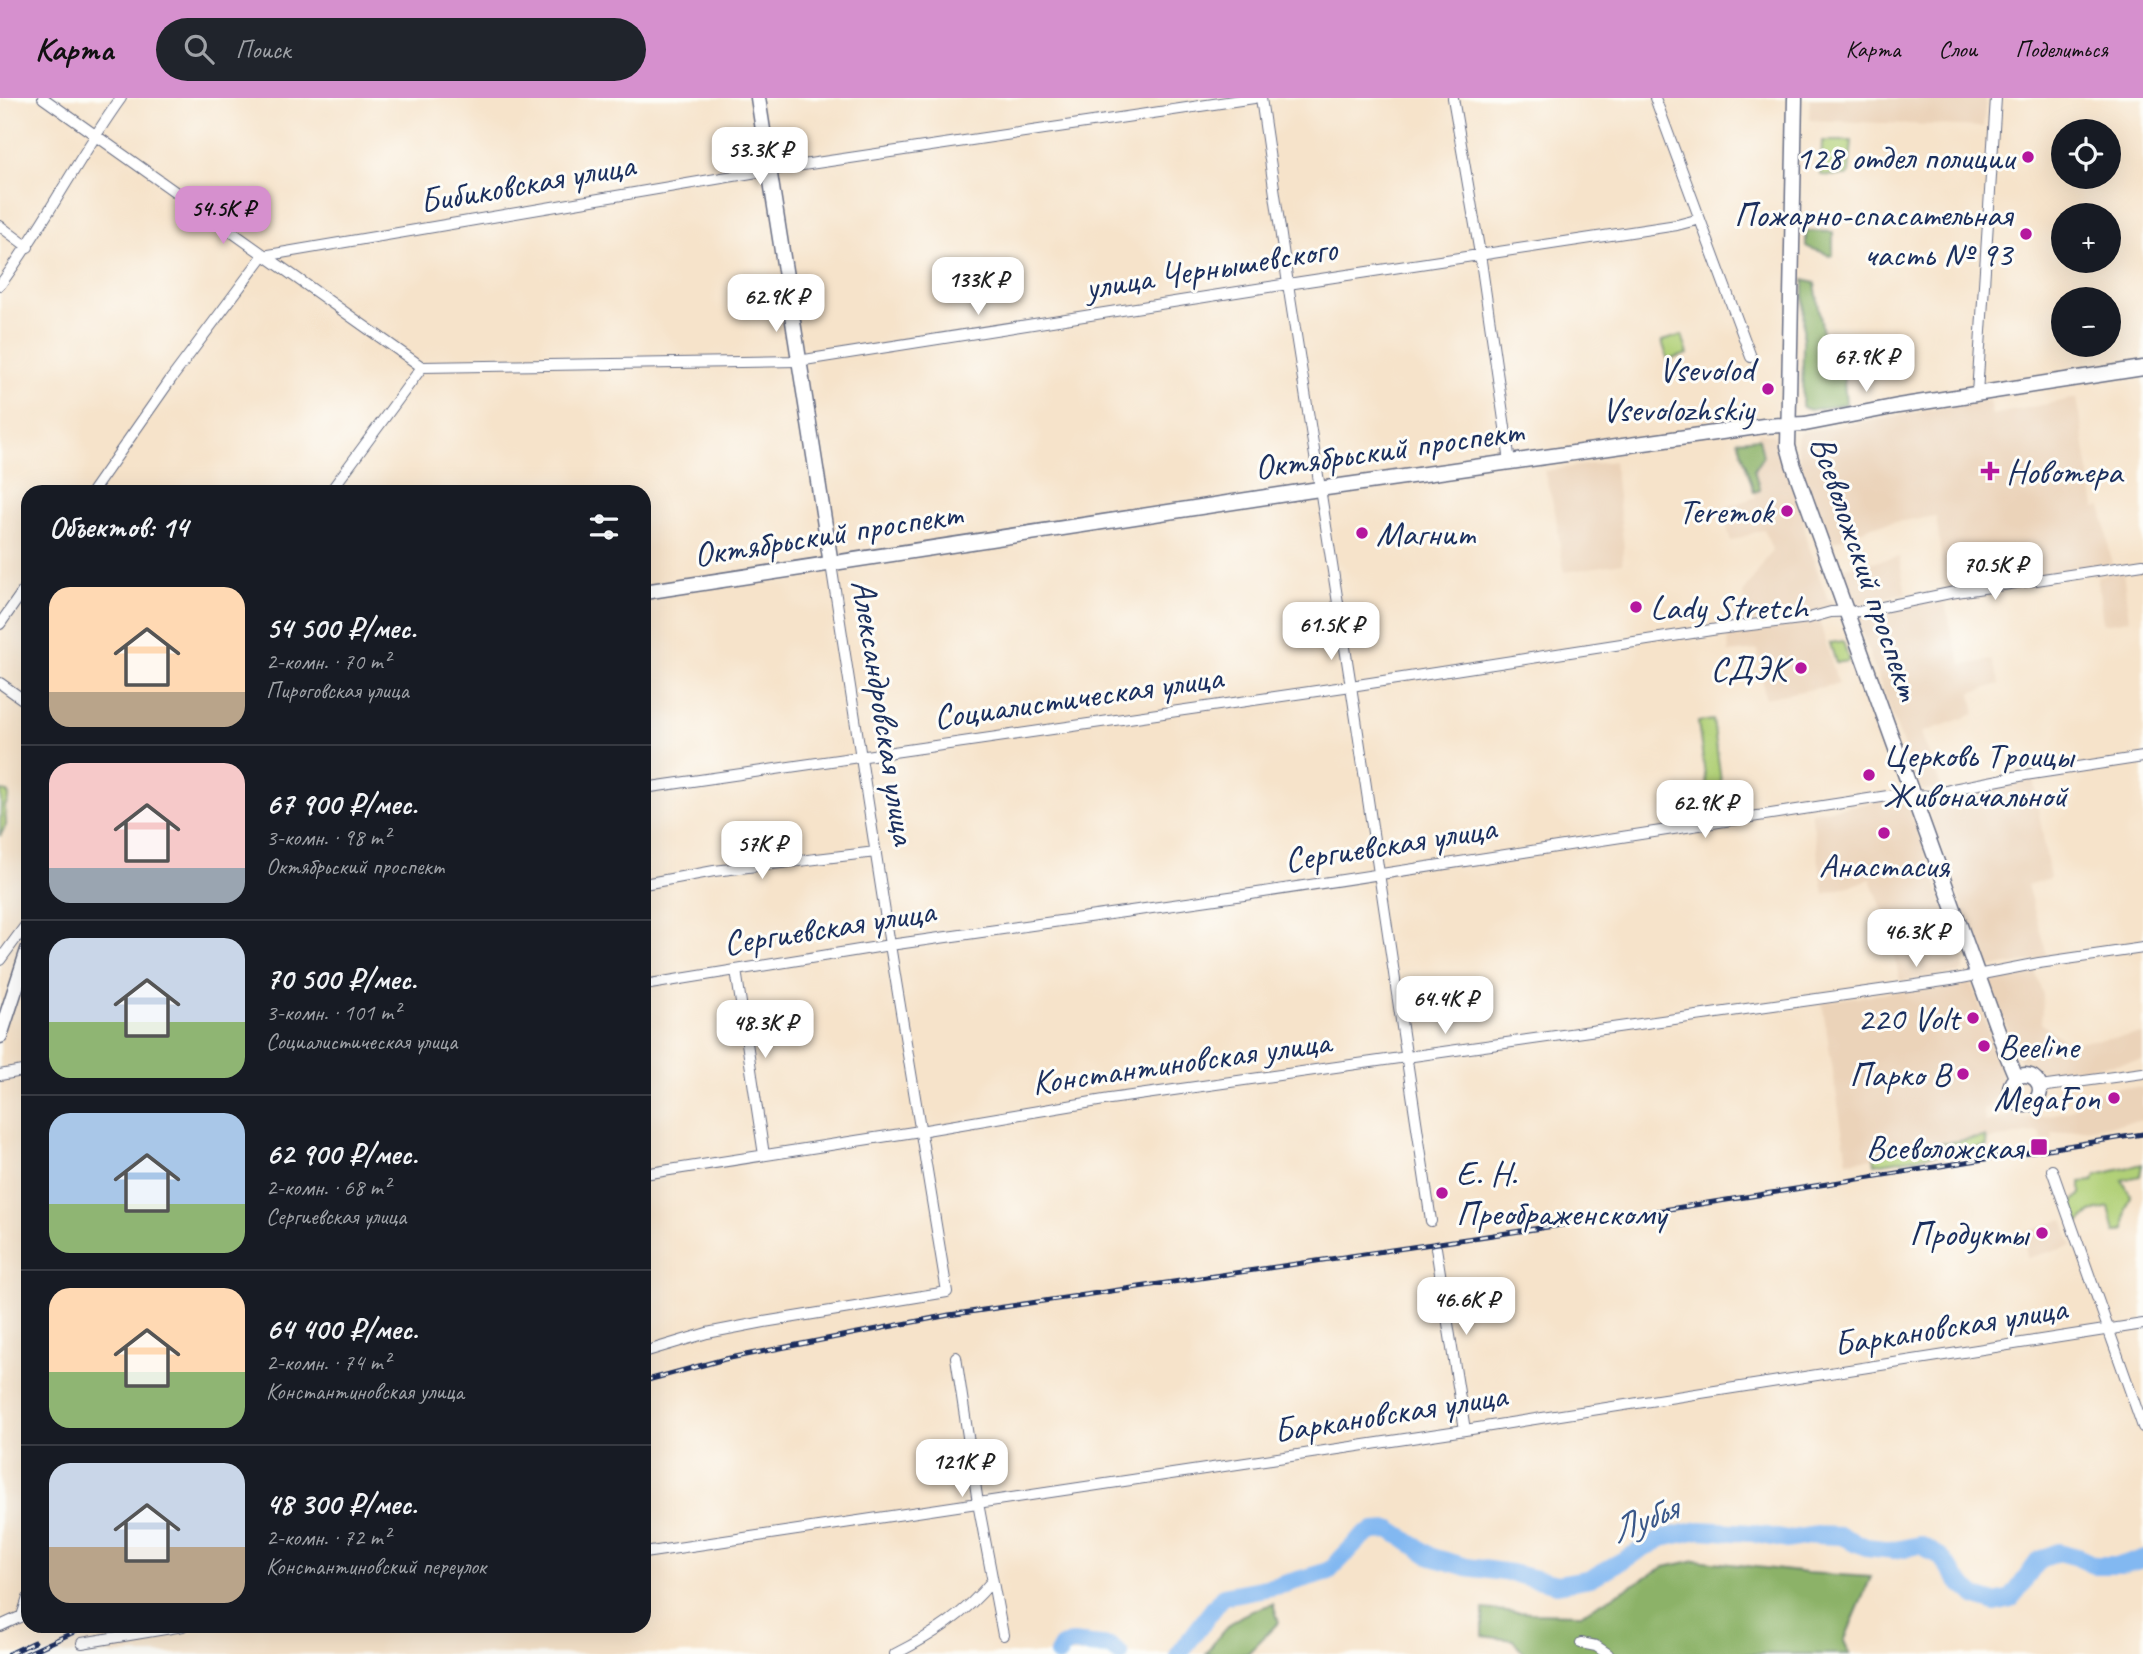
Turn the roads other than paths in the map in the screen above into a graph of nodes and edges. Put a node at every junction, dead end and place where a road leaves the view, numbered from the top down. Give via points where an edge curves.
1 (43, 98) edge
2 (121, 98) edge
3 (758, 98) edge
4 (1254, 98) edge
5 (1262, 98) edge
6 (1453, 98) edge
7 (1655, 98) edge
8 (1796, 98) edge
9 (1996, 98) edge
10 (94, 135) junction
11 (769, 170) junction
12 (1700, 219) junction
13 (0, 226) edge
14 (28, 247) junction
15 (1480, 254) junction
16 (263, 256) junction
17 (1287, 284) junction
18 (0, 285) edge
19 (1751, 357) dead end
20 (798, 361) junction
21 (422, 367) junction
22 (2143, 368) edge
23 (1977, 394) junction
24 (1787, 425) junction
25 (1510, 462) junction
26 (97, 485) edge
27 (335, 485) edge
28 (1319, 489) junction
29 (831, 564) junction
30 (2143, 564) edge
31 (651, 591) edge
32 (21, 594) edge
33 (1846, 611) junction
34 (0, 624) edge
35 (0, 683) edge
36 (1350, 686) junction
37 (21, 698) edge
38 (861, 757) junction
39 (2143, 757) edge
40 (651, 787) edge
41 (1913, 795) junction
42 (876, 852) junction
43 (1379, 875) junction
44 (651, 883) edge
45 (21, 932) edge
46 (890, 944) junction
47 (2143, 948) edge
48 (0, 960) edge
49 (736, 970) junction
50 (21, 972) edge
51 (1977, 975) junction
52 (651, 984) edge
53 (0, 1036) edge
54 (1405, 1057) junction
55 (21, 1071) edge
56 (2143, 1073) edge
57 (0, 1075) edge
58 (2017, 1077) junction
59 (2040, 1087) junction
60 (920, 1131) junction
61 (764, 1155) junction
62 (2052, 1170) dead end
63 (651, 1173) edge
64 (1431, 1221) dead end
65 (1436, 1248) dead end
66 (2143, 1324) edge
67 (2108, 1330) junction
68 (651, 1350) edge
69 (956, 1356) dead end
70 (2143, 1427) edge
71 (1465, 1430) junction
72 (978, 1503) junction
73 (651, 1552) edge
74 (992, 1581) junction
75 (21, 1616) edge
76 (0, 1626) edge
77 (141, 1633) edge
78 (1003, 1635) dead end
79 (82, 1643) dead end
80 (1581, 1643) dead end
81 (895, 1654) edge
82 (1608, 1654) edge

1 - 10 street
2 - 10 street
3 - 11 street, Александровская улица
4 - 11 street, Бибиковская улица
5 - 17 street
6 - 15 street
7 - 12 street
8 - 24 street, Всеволожский проспект
9 - 23 street
10 - 14 street
10 - 16 street
11 - 16 street, Бибиковская улица
11 - 20 street, Александровская улица
12 - 15 street, улица Чернышевского
12 - 19 street
13 - 14 street
14 - 18 street
15 - 17 street, улица Чернышевского
15 - 25 street
16 - 21 street
16 - 26 street
17 - 20 street, улица Чернышевского
17 - 28 street
20 - 21 street, улица Чернышевского
20 - 29 street, Александровская улица
21 - 27 street
22 - 23 street, Октябрьский проспект
23 - 24 street, Октябрьский проспект
24 - 25 street, Октябрьский проспект
24 - 33 street, Всеволожский проспект via 1793,464
25 - 28 street, Октябрьский проспект
28 - 29 street, Октябрьский проспект
28 - 36 street
29 - 31 street, Октябрьский проспект
29 - 38 street, Александровская улица
30 - 33 street, Социалистическая улица
32 - 34 street
33 - 36 street, Социалистическая улица
33 - 41 street, Всеволожский проспект
35 - 37 street
36 - 38 street, Социалистическая улица
36 - 43 street
38 - 40 street, Социалистическая улица
38 - 42 street, Александровская улица
39 - 41 street, Сергиевская улица via 2025,775 1930,796
41 - 43 street, Сергиевская улица
41 - 51 street, Всеволожский проспект
42 - 44 street
42 - 46 street, Александровская улица
43 - 46 street, Сергиевская улица
43 - 54 street
45 - 48 street
46 - 49 street, Сергиевская улица
46 - 60 street, Александровская улица
47 - 51 street, Константиновская улица
49 - 52 street, Сергиевская улица
49 - 61 street
50 - 53 street
51 - 54 street, Константиновская улица
51 - 58 street, Всеволожский проспект
54 - 60 street, Константиновская улица
54 - 64 street
55 - 57 street
56 - 59 street
58 - 59 street via 2033,1077
58 - 59 street via 2009,1092 2018,1104 2036,1100
60 - 61 street, Константиновская улица
60 - 68 street, Александровская улица via 947,1292 764,1322
61 - 63 street, Константиновская улица
62 - 67 street
65 - 71 street
66 - 67 street, Баркановская улица
67 - 70 street
67 - 71 street, Баркановская улица
69 - 72 street
71 - 72 street, Баркановская улица
72 - 73 street, Баркановская улица
72 - 74 street
74 - 78 street
74 - 81 street via 955,1619
75 - 76 street
77 - 79 street
80 - 82 street

